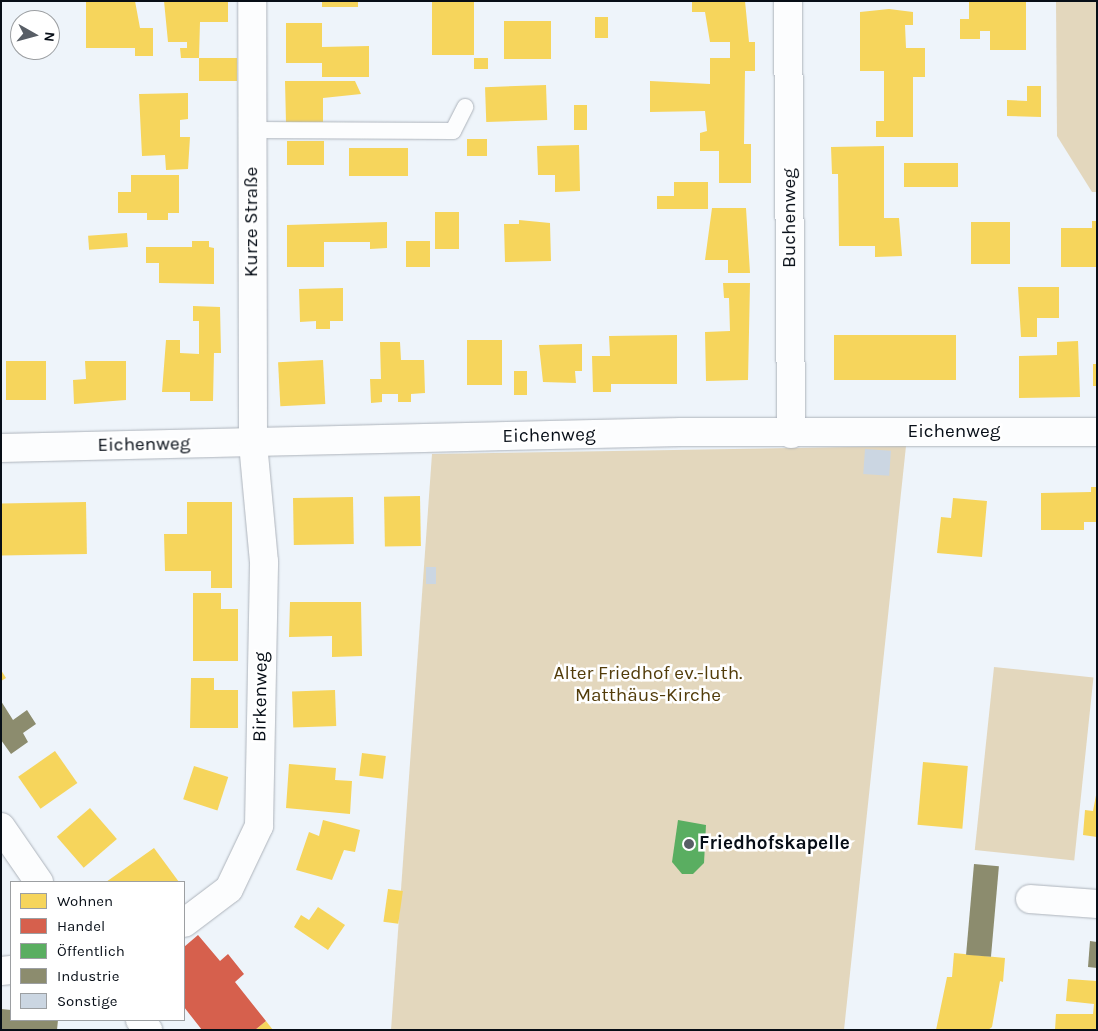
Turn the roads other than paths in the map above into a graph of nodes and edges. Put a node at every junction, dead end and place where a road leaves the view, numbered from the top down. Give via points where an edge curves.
1 (252, 1) edge
2 (788, 1) edge
3 (465, 107) dead end
4 (252, 130) junction
5 (1097, 432) edge
6 (791, 434) junction
7 (252, 443) junction
8 (1, 448) edge
9 (1, 827) edge
10 (38, 881) edge
11 (1030, 899) dead end
12 (1097, 904) edge
13 (185, 922) edge

1 - 4 street, Kurze Straße
2 - 6 street, Buchenweg
3 - 4 lane via 452,131
4 - 7 street, Kurze Straße
5 - 6 street, Eichenweg
6 - 7 street, Eichenweg
7 - 8 street, Eichenweg
7 - 13 street, Birkenweg via 264,562 258,826 229,889
9 - 10 street
11 - 12 street

